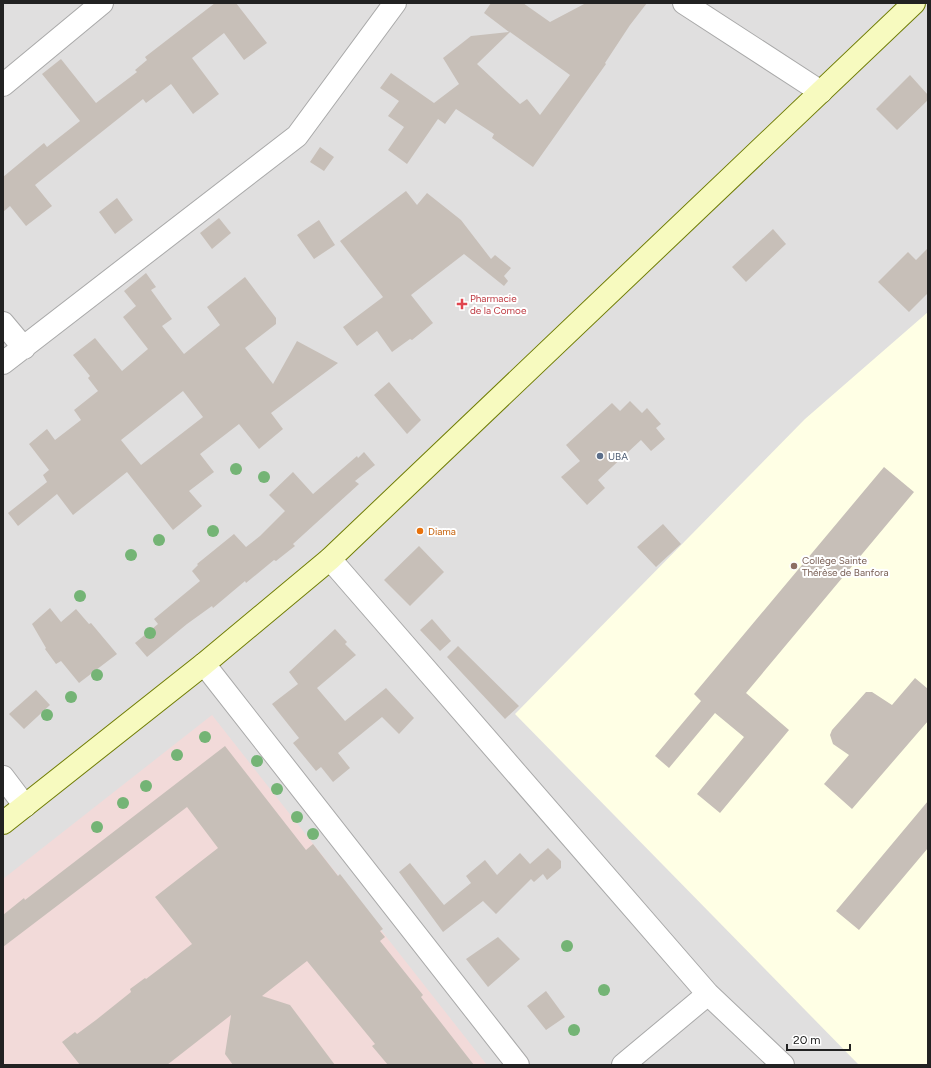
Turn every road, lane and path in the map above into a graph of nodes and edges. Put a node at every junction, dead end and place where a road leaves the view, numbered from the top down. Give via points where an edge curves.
1 (102, 3) edge
2 (395, 3) edge
3 (684, 3) edge
4 (914, 3) edge
5 (3, 85) edge
6 (821, 92) junction
7 (3, 323) edge
8 (24, 348) junction
9 (3, 363) edge
10 (330, 558) junction
11 (204, 664) junction
12 (3, 777) edge
13 (25, 806) junction
14 (3, 822) edge
15 (708, 994) junction
16 (518, 1065) edge
17 (623, 1065) edge
18 (783, 1065) edge

1 - 5 street
2 - 8 street via 297,136
3 - 6 street
4 - 6 main road
6 - 10 main road
7 - 8 street
8 - 9 street
10 - 11 main road
10 - 15 street
11 - 13 main road
11 - 16 street
12 - 13 street
13 - 14 main road
15 - 17 street
15 - 18 street

